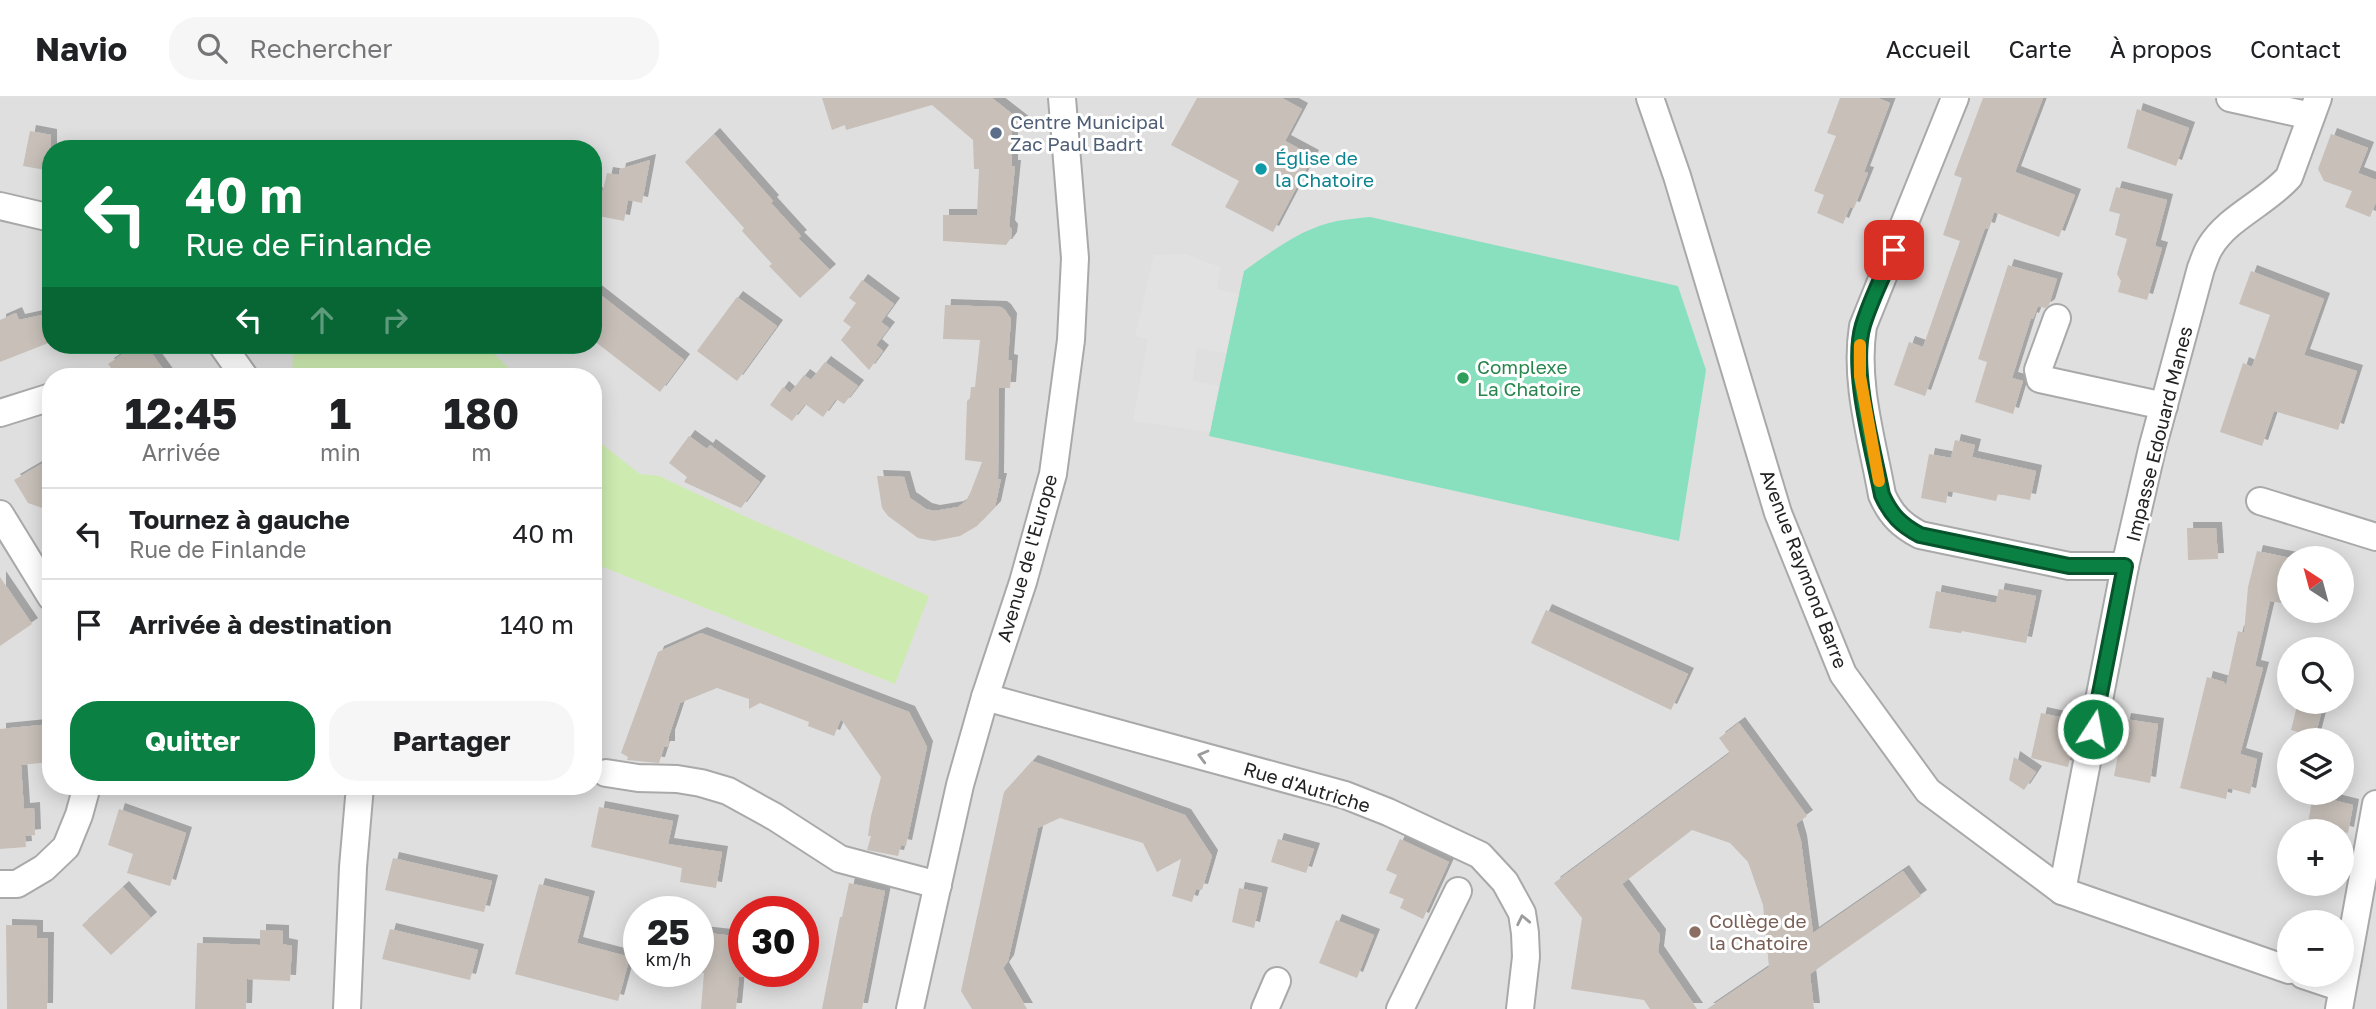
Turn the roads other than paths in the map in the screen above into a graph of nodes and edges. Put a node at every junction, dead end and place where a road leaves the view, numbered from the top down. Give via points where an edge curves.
1 (1062, 98) edge
2 (1650, 98) edge
3 (1955, 98) edge
4 (2230, 98) edge
5 (2314, 107) edge
6 (0, 206) edge
7 (42, 216) edge
8 (2057, 318) dead end
9 (42, 400) edge
10 (2164, 407) junction
11 (0, 413) edge
12 (2260, 501) dead end
13 (0, 514) edge
14 (2376, 537) edge
15 (2125, 566) junction
16 (42, 582) edge
17 (985, 696) junction
18 (606, 773) dead end
19 (85, 795) edge
20 (359, 795) edge
21 (2376, 804) edge
22 (8, 884) edge
23 (938, 885) junction
24 (1458, 891) dead end
25 (2062, 891) junction
26 (2277, 966) edge
27 (1278, 981) dead end
28 (2322, 987) edge
29 (1521, 999) edge
30 (2340, 999) edge
31 (348, 1009) edge
32 (910, 1009) edge
33 (1265, 1009) edge
34 (1400, 1009) edge
35 (1503, 1009) edge

1 - 17 street, Avenue de l'Europe via 1075,258 1071,340 1053,474
2 - 25 street, Avenue Raymond Barre via 1778,513 1843,674 1928,791
3 - 15 street via 1863,326 1860,376 1882,495 1890,513 1920,535 2069,566
4 - 5 street
5 - 10 street, Impasse Edouard Manes via 2289,177 2210,247
6 - 7 street
8 - 10 street via 2038,370 2040,379
9 - 11 street
10 - 15 street, Impasse Edouard Manes
12 - 14 street
13 - 16 street
15 - 25 street, Impasse Edouard Manes
17 - 23 street, Avenue de l'Europe
29 -> 17 street, Rue d'Autriche via 1526,957 1522,913 1505,882 1480,855 1345,795
18 - 23 street via 677,779 728,791 839,859
19 - 22 street via 66,847 44,868
20 - 31 street
21 - 30 street
23 - 32 street, Avenue de l'Europe
24 - 34 street
25 - 26 street, Avenue Raymond Barre
27 - 33 street
28 - 30 street
29 - 35 street, Rue d'Autriche via 1505,1002

